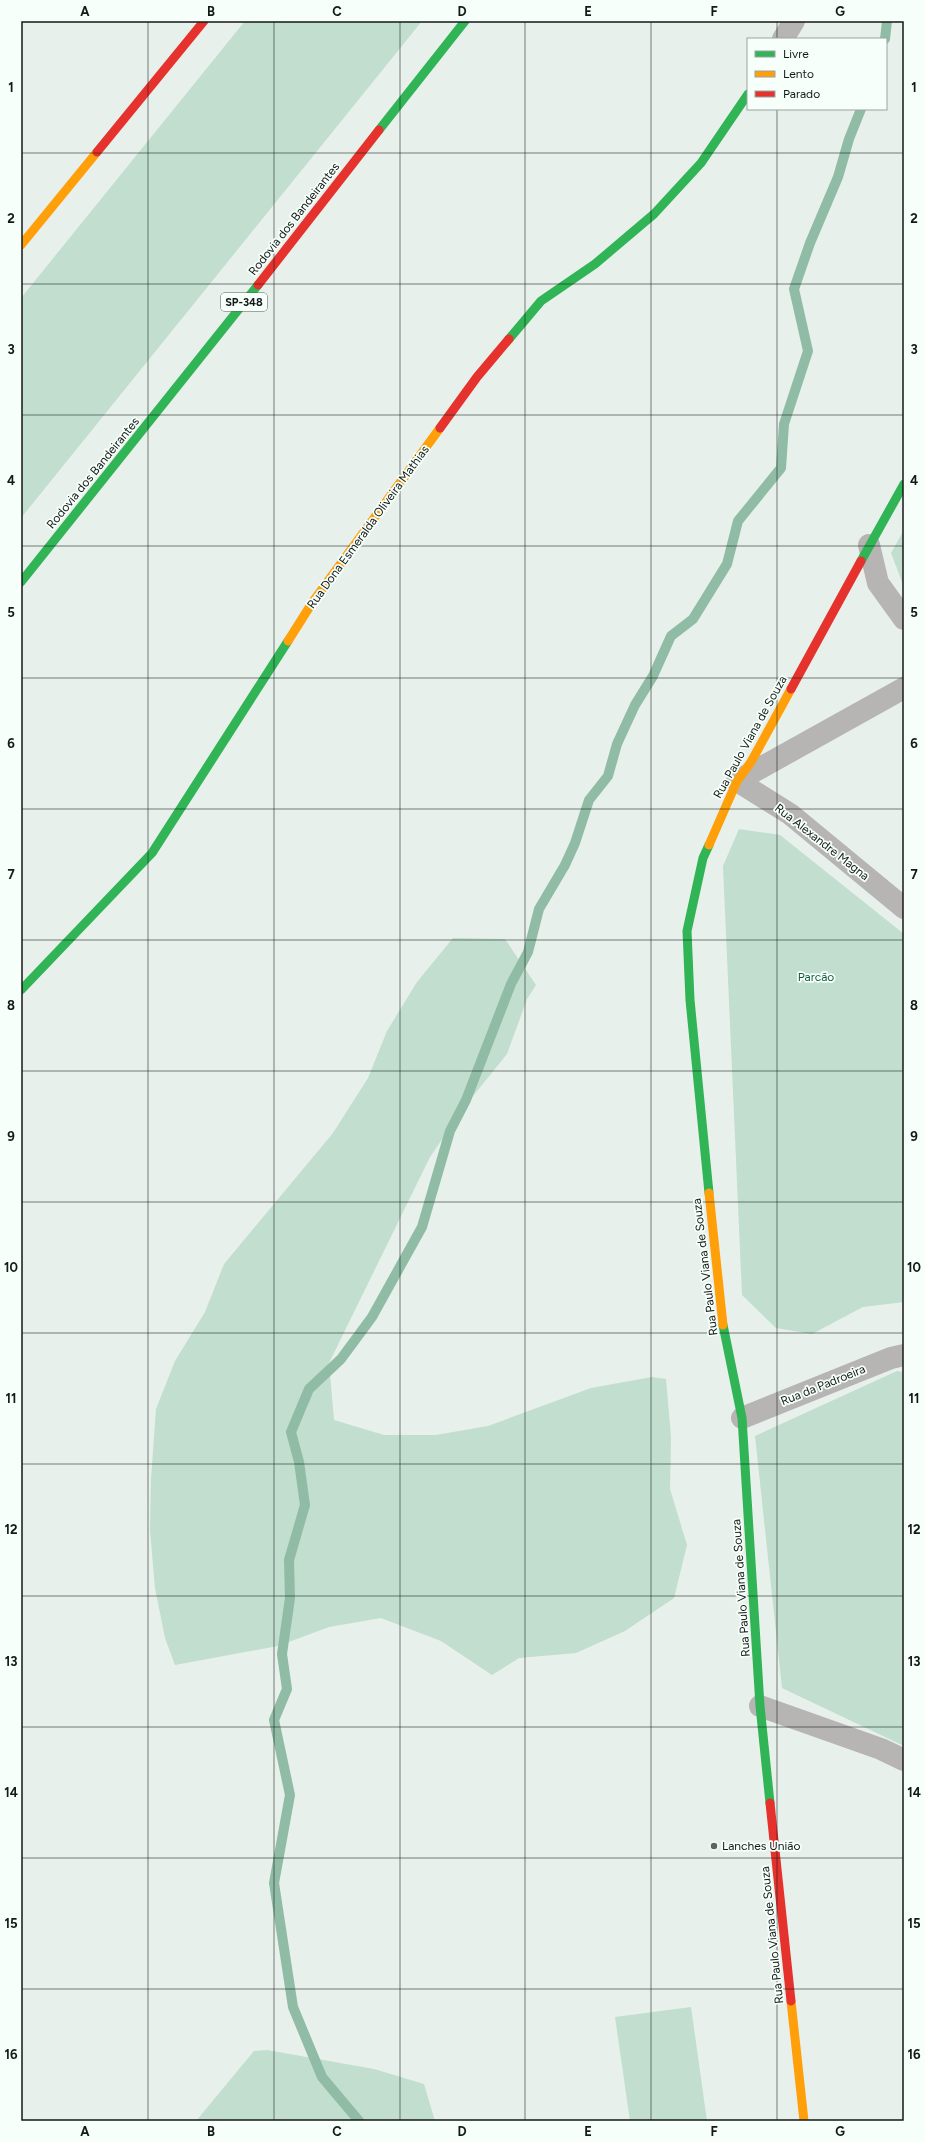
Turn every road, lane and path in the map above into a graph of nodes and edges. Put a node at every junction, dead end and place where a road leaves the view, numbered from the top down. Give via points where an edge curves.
1 (204, 21) edge
2 (465, 21) edge
3 (794, 21) edge
4 (784, 38) edge
5 (747, 95) edge
6 (21, 245) edge
7 (904, 484) edge
8 (869, 544) junction
9 (21, 582) edge
10 (904, 619) edge
11 (904, 688) edge
12 (737, 781) junction
13 (904, 908) edge
14 (21, 990) edge
15 (904, 1355) edge
16 (742, 1418) junction
17 (760, 1706) junction
18 (904, 1760) edge
19 (804, 2121) edge

1 - 6 main road
2 - 9 main road, Rodovia dos Bandeirantes / SP-348
3 - 4 street
5 - 14 main road, Rua Dona Esmeralda Oliveira Mathias via 701,163 654,214 595,264 541,301 477,377 312,603 152,853
7 - 8 main road, Rua Paulo Viana de Souza
8 - 10 street via 878,583
8 - 12 main road, Rua Paulo Viana de Souza via 751,762
11 - 12 street
12 - 13 street, Rua Alexandre Magna via 790,814
12 - 16 main road, Rua Paulo Viana de Souza via 703,858 687,931 690,1000 720,1312
15 - 16 street, Rua da Padroeira
16 - 17 main road, Rua Paulo Viana de Souza
17 - 18 street via 881,1749
17 - 19 main road, Rua Paulo Viana de Souza

